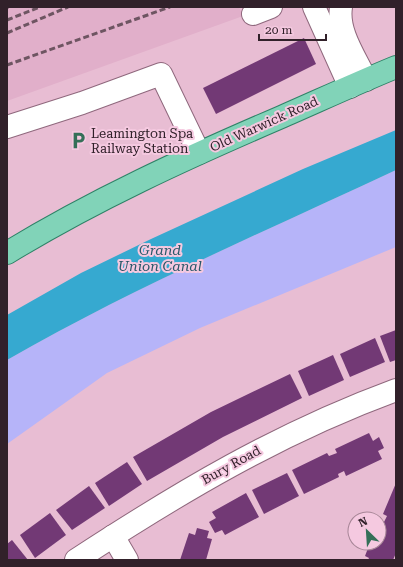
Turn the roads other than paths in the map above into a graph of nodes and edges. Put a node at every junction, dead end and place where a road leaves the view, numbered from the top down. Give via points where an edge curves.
1 (314, 7) edge
2 (342, 7) edge
3 (396, 67) edge
4 (358, 84) junction
5 (7, 127) edge
6 (199, 153) junction
7 (7, 253) edge
8 (396, 390) edge
9 (113, 536) junction
10 (76, 560) edge
11 (127, 560) edge

1 - 4 street
2 - 4 street via 343,32
3 - 4 main road, Old Warwick Road
4 - 6 main road, Old Warwick Road
5 - 6 street via 161,74
6 - 7 main road, Old Warwick Road via 123,188 47,228
8 - 9 street, Bury Road via 305,426 252,453 171,499
9 - 10 street, Bury Road
9 - 11 street

